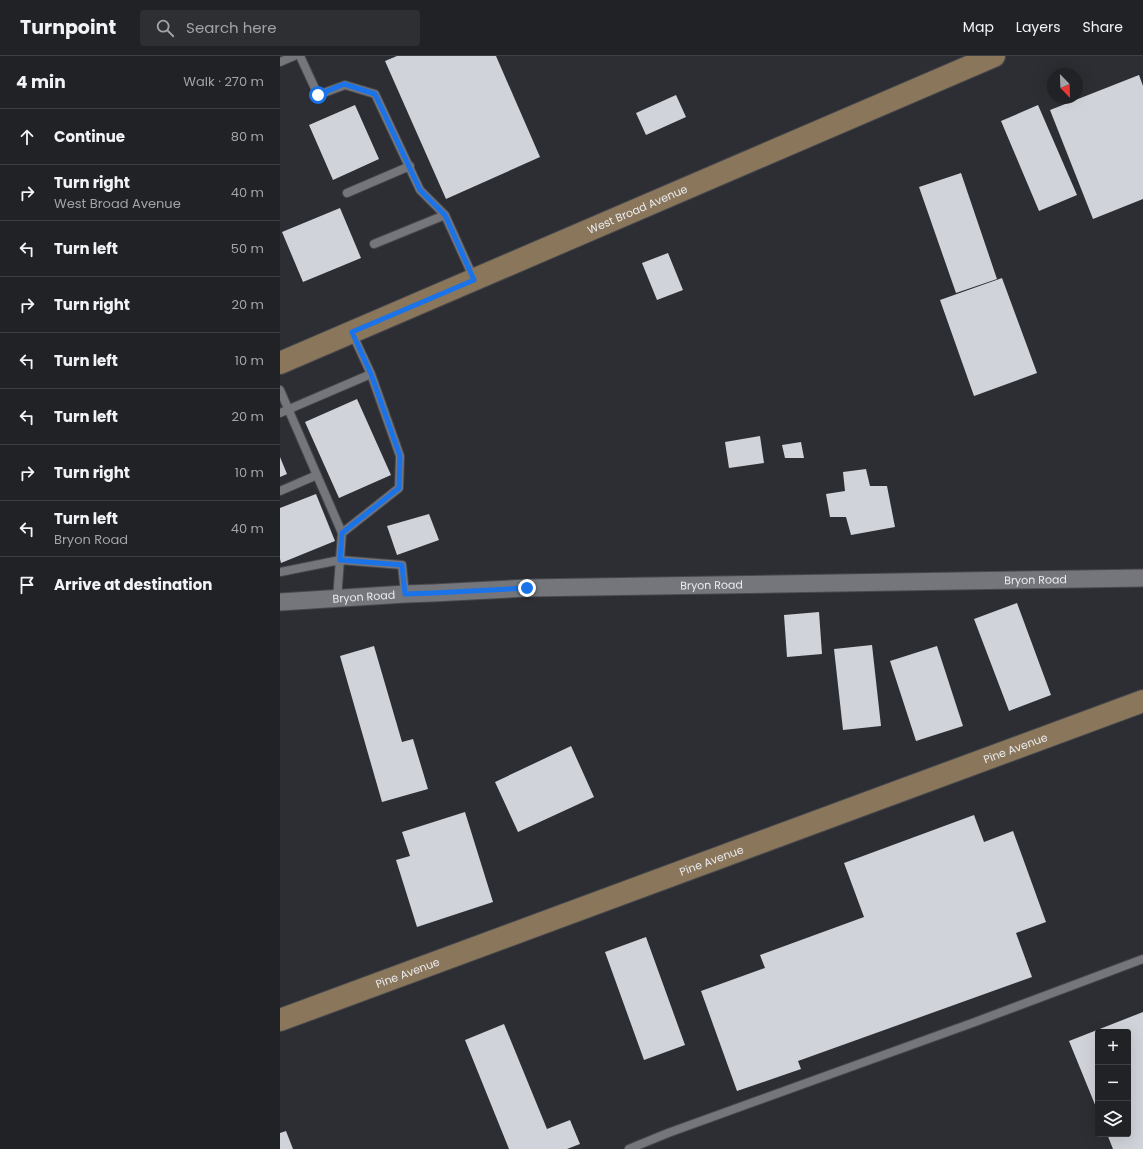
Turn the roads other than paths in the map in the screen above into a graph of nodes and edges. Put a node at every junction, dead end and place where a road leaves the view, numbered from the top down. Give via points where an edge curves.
1 (294, 56) edge
2 (300, 56) edge
3 (994, 56) edge
4 (280, 62) edge
5 (410, 166) junction
6 (347, 193) dead end
7 (445, 215) junction
8 (374, 244) dead end
9 (474, 280) junction
10 (352, 332) junction
11 (280, 363) edge
12 (371, 374) junction
13 (280, 390) edge
14 (288, 409) junction
15 (280, 413) edge
16 (317, 475) junction
17 (280, 490) edge
18 (342, 533) junction
19 (340, 560) junction
20 (280, 572) edge
21 (1143, 578) edge
22 (405, 594) junction
23 (337, 599) junction
24 (280, 602) edge
25 (1143, 701) edge
26 (1143, 959) edge
27 (280, 1020) edge
28 (629, 1149) edge

1 - 4 lane
2 - 5 lane via 318,95 344,84 375,94
3 - 9 main road, West Broad Avenue
5 - 6 lane
5 - 7 lane via 420,190
7 - 8 lane
7 - 9 lane
9 - 10 main road, West Broad Avenue
10 - 11 main road, West Broad Avenue
10 - 12 lane
12 - 14 lane
12 - 18 lane via 400,456 399,488
13 - 14 lane
14 - 15 lane
14 - 16 lane
16 - 17 lane
16 - 18 lane
18 - 19 lane
19 - 20 lane
19 - 22 lane via 402,565
19 - 23 lane
21 - 22 street, Bryon Road via 527,588
22 - 23 street, Bryon Road
23 - 24 street, Bryon Road
25 - 27 main road, Pine Avenue
26 - 28 lane

